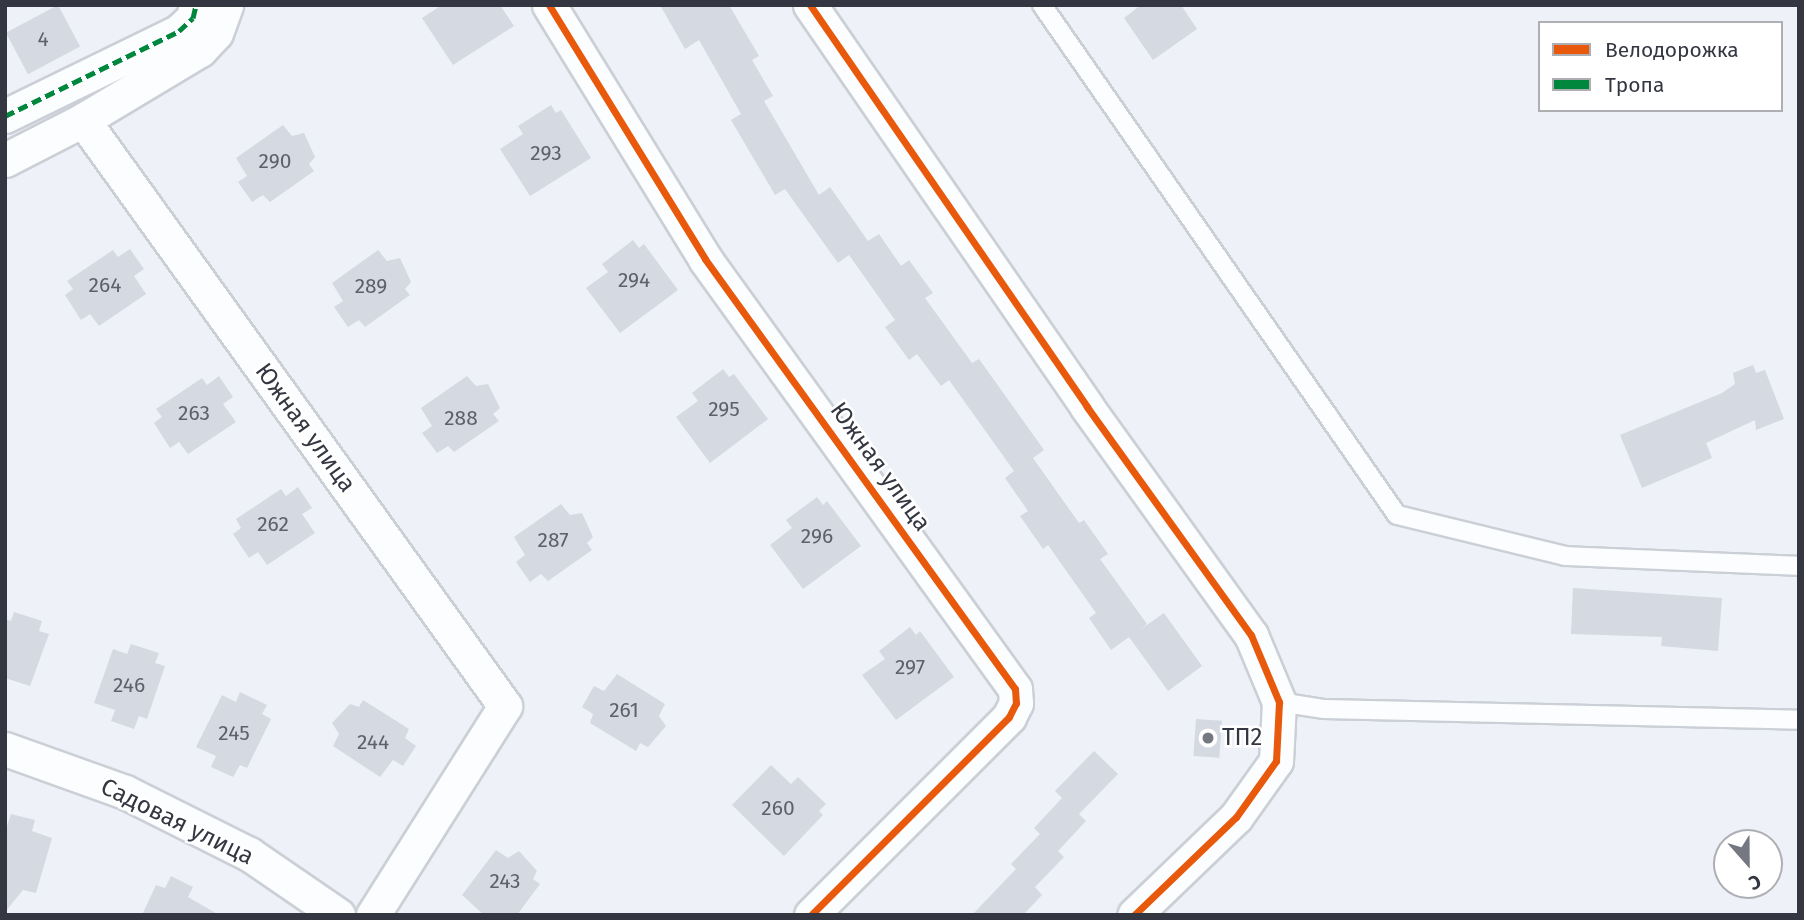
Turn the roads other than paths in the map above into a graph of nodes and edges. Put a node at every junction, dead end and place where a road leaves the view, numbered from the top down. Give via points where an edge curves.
1 (196, 5) edge
2 (226, 5) edge
3 (549, 5) edge
4 (810, 5) edge
5 (1042, 5) edge
6 (5, 116) edge
7 (83, 120) junction
8 (5, 160) edge
9 (1799, 566) edge
10 (1279, 702) junction
11 (1799, 720) edge
12 (5, 749) edge
13 (338, 915) edge
14 (373, 915) edge
15 (811, 915) edge
16 (1134, 915) edge

1 - 6 street via 192,18 179,31
2 - 7 street via 216,33 200,50
3 - 15 street, Южная улица via 705,259 1015,689 1016,703 1009,717
4 - 10 street via 1087,407 1251,635
5 - 9 lane via 1397,515 1565,556
7 - 8 street
7 - 14 street, Южная улица via 505,706
10 - 11 lane via 1324,709
10 - 16 street via 1276,761 1236,817
12 - 13 street, Садовая улица via 125,792 237,848

